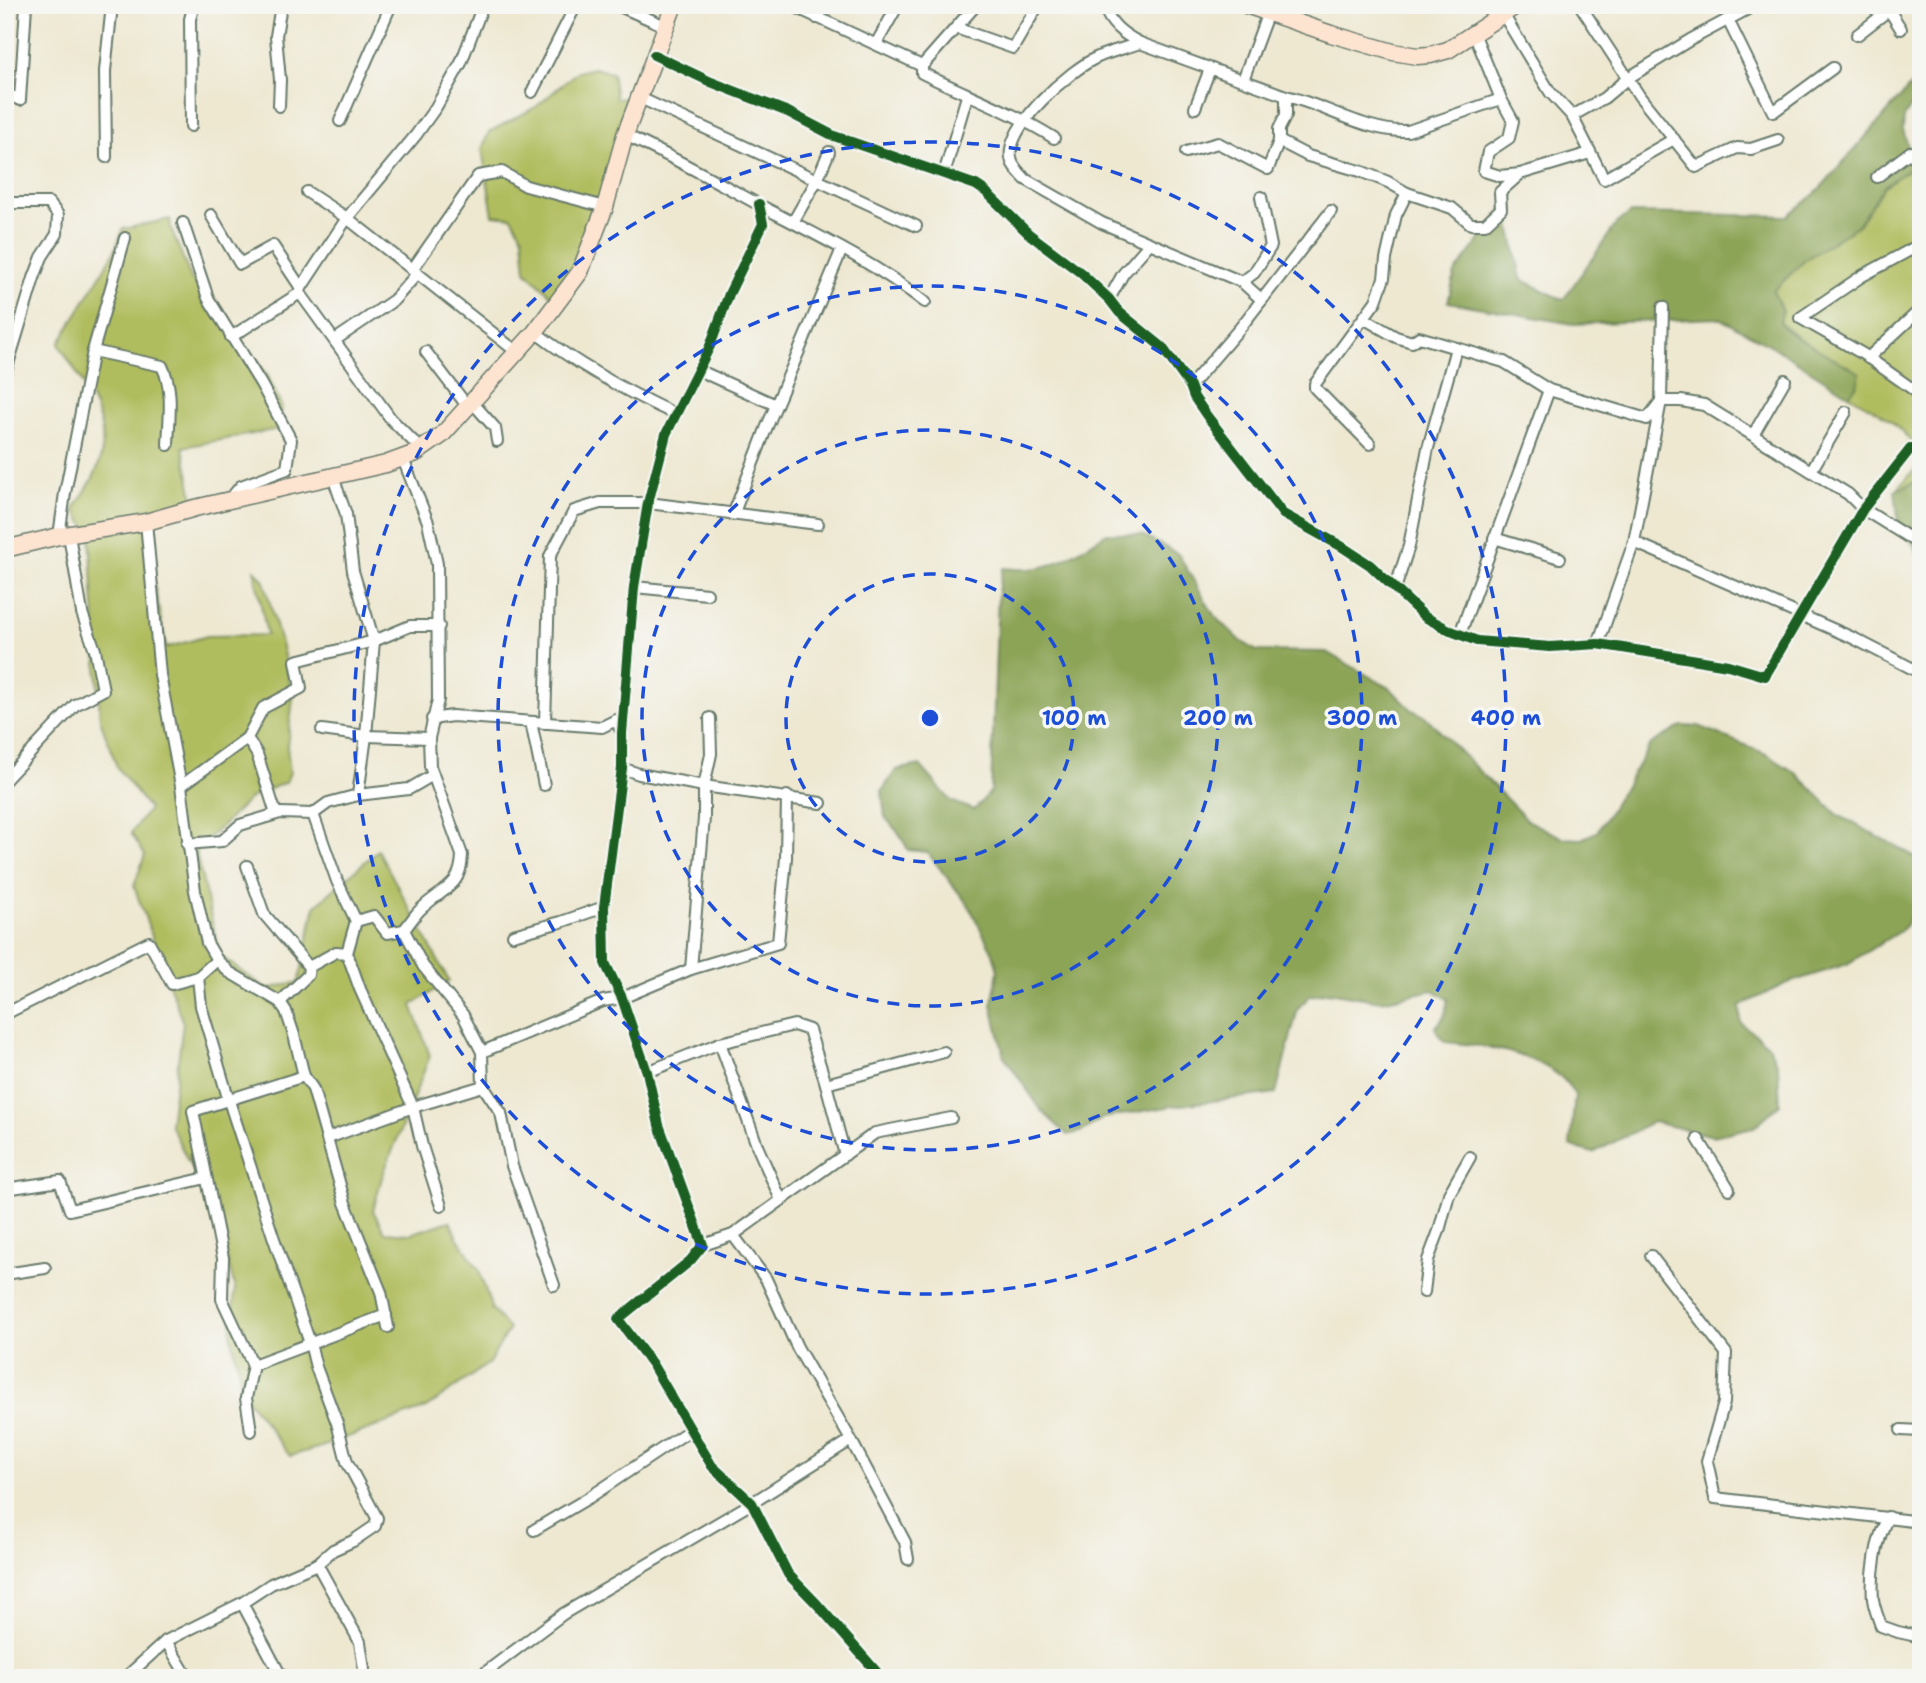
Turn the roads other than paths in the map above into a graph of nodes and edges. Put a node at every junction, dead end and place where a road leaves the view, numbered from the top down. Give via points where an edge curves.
1 (26, 5) edge
2 (111, 5) edge
3 (194, 5) edge
4 (281, 5) edge
5 (391, 5) edge
6 (483, 5) edge
7 (576, 5) edge
8 (617, 5) edge
9 (674, 5) edge
10 (791, 5) edge
11 (824, 5) edge
12 (898, 5) edge
13 (975, 5) edge
14 (1104, 5) edge
15 (1246, 5) edge
16 (1517, 5) edge
17 (1580, 5) edge
18 (1752, 6) edge
19 (1037, 7) edge
20 (1887, 8) edge
21 (1269, 9) edge
22 (1503, 14) junction
23 (817, 18) junction
24 (1728, 20) junction
25 (665, 26) junction
26 (956, 28) junction
27 (1901, 29) dead end
28 (1474, 33) junction
29 (1857, 35) dead end
30 (1140, 43) junction
31 (876, 44) junction
32 (654, 55) junction
33 (922, 66) junction
34 (1833, 68) dead end
35 (1210, 69) junction
36 (1628, 78) junction
37 (1243, 80) junction
38 (532, 92) dead end
39 (5, 93) edge
40 (967, 96) junction
41 (1286, 96) junction
42 (638, 97) junction
43 (1501, 99) junction
44 (279, 106) dead end
45 (1195, 108) dead end
46 (1572, 117) junction
47 (1025, 120) junction
48 (340, 121) dead end
49 (191, 126) dead end
50 (625, 135) junction
51 (1054, 138) dead end
52 (1675, 139) junction
53 (1778, 140) dead end
54 (1279, 141) junction
55 (829, 152) dead end
56 (1186, 152) dead end
57 (1590, 153) junction
58 (106, 157) dead end
59 (1921, 166) edge
60 (944, 174) junction
61 (1520, 174) junction
62 (1877, 177) dead end
63 (817, 180) junction
64 (307, 192) dead end
65 (1407, 192) junction
66 (1261, 197) dead end
67 (5, 203) edge
68 (759, 204) junction
69 (605, 207) junction
70 (1332, 211) dead end
71 (211, 215) dead end
72 (347, 218) junction
73 (793, 222) junction
74 (184, 223) dead end
75 (916, 226) dead end
76 (125, 238) dead end
77 (1149, 244) junction
78 (1921, 244) edge
79 (842, 248) junction
80 (414, 272) junction
81 (1242, 282) junction
82 (300, 290) junction
83 (1109, 299) junction
84 (1262, 300) junction
85 (925, 302) dead end
86 (1663, 307) dead end
87 (1921, 309) edge
88 (1365, 319) junction
89 (535, 332) junction
90 (231, 337) junction
91 (335, 340) junction
92 (1456, 348) junction
93 (93, 351) junction
94 (426, 352) dead end
95 (517, 352) junction
96 (1868, 358) junction
97 (698, 370) junction
98 (5, 374) edge
99 (1785, 380) dead end
100 (1190, 386) junction
101 (1549, 390) junction
102 (1921, 395) edge
103 (1661, 401) junction
104 (470, 404) junction
105 (776, 405) junction
106 (1846, 412) dead end
107 (675, 414) junction
108 (1753, 435) junction
109 (497, 441) dead end
110 (1370, 444) dead end
111 (168, 445) dead end
112 (1911, 448) dead end
113 (421, 449) junction
114 (403, 459) junction
115 (1811, 471) junction
116 (333, 477) junction
117 (227, 502) junction
118 (648, 503) junction
119 (1863, 509) junction
120 (733, 515) junction
121 (146, 522) junction
122 (818, 524) dead end
123 (64, 536) junction
124 (1494, 538) junction
125 (1634, 542) junction
126 (1921, 544) edge
127 (5, 549) edge
128 (1560, 558) dead end
129 (634, 587) junction
130 (1395, 589) junction
131 (708, 594) dead end
132 (1801, 615) junction
133 (439, 626) junction
134 (1460, 634) junction
135 (374, 641) junction
136 (1598, 644) junction
137 (1921, 673) edge
138 (439, 701) junction
139 (452, 716) junction
140 (710, 718) dead end
141 (432, 719) junction
142 (531, 722) junction
143 (545, 723) junction
144 (322, 730) dead end
145 (622, 733) junction
146 (366, 736) junction
147 (247, 738) junction
148 (429, 738) junction
149 (622, 768) junction
150 (433, 775) junction
151 (5, 780) edge
152 (544, 785) dead end
153 (181, 786) junction
154 (704, 786) junction
155 (358, 795) junction
156 (787, 796) junction
157 (821, 803) dead end
158 (276, 814) junction
159 (313, 814) junction
160 (187, 845) junction
161 (247, 866) dead end
162 (604, 907) junction
163 (356, 921) junction
164 (404, 930) junction
165 (513, 934) dead end
166 (347, 953) junction
167 (217, 960) junction
168 (309, 967) junction
169 (691, 969) junction
170 (198, 977) junction
171 (622, 998) junction
172 (280, 1002) junction
173 (5, 1014) edge
174 (720, 1043) junction
175 (482, 1052) junction
176 (944, 1052) dead end
177 (648, 1072) junction
178 (304, 1076) junction
179 (826, 1084) junction
180 (483, 1086) junction
181 (229, 1101) junction
182 (413, 1107) junction
183 (951, 1118) dead end
184 (328, 1139) junction
185 (1699, 1139) dead end
186 (845, 1155) junction
187 (1471, 1157) dead end
188 (206, 1178) junction
189 (5, 1189) edge
190 (1729, 1189) dead end
191 (781, 1200) junction
192 (441, 1206) dead end
193 (733, 1236) junction
194 (703, 1245) junction
195 (1651, 1256) dead end
196 (45, 1268) dead end
197 (5, 1274) edge
198 (554, 1284) dead end
199 (1424, 1292) dead end
200 (386, 1315) junction
201 (388, 1327) dead end
202 (310, 1343) junction
203 (253, 1365) junction
204 (690, 1430) junction
205 (1901, 1430) dead end
206 (251, 1431) dead end
207 (1921, 1431) edge
208 (851, 1440) junction
209 (752, 1503) junction
210 (1888, 1517) junction
211 (1921, 1522) edge
212 (534, 1530) dead end
213 (908, 1559) dead end
214 (317, 1564) junction
215 (242, 1603) junction
216 (1921, 1637) edge
217 (166, 1641) junction
218 (363, 1669) dead end
219 (125, 1678) edge
220 (188, 1678) edge
221 (282, 1678) edge
222 (478, 1678) edge
223 (882, 1678) edge

1 - 39 street via 20,100
2 - 58 street via 105,71
3 - 49 street via 190,19
4 - 44 street via 276,36
5 - 48 street
6 - 72 street via 461,63 436,107
7 - 38 street
8 - 25 street
9 - 25 street
10 - 23 street
11 - 23 street
12 - 31 street
13 - 26 street
14 - 30 street via 1123,34
15 - 21 street
16 - 22 street
17 - 36 street
18 - 24 street
19 - 26 street via 1013,48
20 - 27 street
20 - 29 street
21 - 28 street via 1406,55 1448,50
21 - 37 street
22 - 28 street
22 - 46 street via 1550,92
23 - 31 street
24 - 34 street via 1773,112
24 - 36 street
25 - 32 street
26 - 33 street
28 - 43 street
30 - 35 street
30 - 47 street via 1097,58 1072,73
31 - 33 street
32 - 42 street
32 - 60 street via 834,136
33 - 40 street via 922,73
35 - 37 street
35 - 45 street
36 - 46 street
36 - 52 street
37 - 41 street
40 - 47 street
40 - 60 street
41 - 43 street via 1396,132
41 - 54 street
42 - 50 street
42 - 63 street
43 - 61 street via 1513,121 1509,138 1488,152 1484,171 1500,176
46 - 57 street
47 - 51 street
47 - 77 street via 1011,152 1025,179
50 - 68 street
50 - 69 street
52 - 53 street via 1696,167 1737,148 1751,149
52 - 57 street via 1604,179
54 - 56 street via 1268,169 1218,143
54 - 65 street
55 - 63 street
57 - 61 street
59 - 62 street via 1910,152
60 - 83 street via 985,191 1029,234
61 - 65 street via 1500,192 1500,209 1485,224 1471,224 1452,208
63 - 73 street
63 - 75 street
64 - 72 street
65 - 88 street via 1396,215 1384,278
66 - 81 street via 1271,246 1254,273
67 - 98 street via 49,203 58,215 57,234 42,257
68 - 73 street
68 - 97 street via 763,224
69 - 80 street via 526,186 502,172 478,176
69 - 89 street via 580,272
70 - 84 street
71 - 82 street via 240,264 273,246
72 - 80 street
72 - 82 street
73 - 79 street
74 - 90 street via 208,298
76 - 93 street
77 - 81 street
77 - 83 street
78 - 96 street via 1800,318
79 - 85 street
79 - 105 street
80 - 91 street via 394,299
80 - 95 street
81 - 84 street
82 - 90 street
82 - 91 street
83 - 100 street via 1161,347
84 - 100 street
86 - 103 street
87 - 96 street
88 - 92 street via 1396,337 1412,342 1419,337
88 - 110 street via 1315,388
89 - 95 street
89 - 107 street via 608,381
90 - 117 street via 291,440 287,469 241,486
91 - 113 street via 391,419
92 - 101 street via 1504,362
92 - 130 street
93 - 111 street via 162,366 170,404
93 - 123 street via 65,494
94 - 104 street
95 - 104 street
96 - 102 street
97 - 105 street
97 - 107 street
99 - 108 street
100 - 130 street via 1283,514 1360,559
101 - 103 street via 1647,419
101 - 124 street
103 - 108 street via 1704,405
103 - 125 street
104 - 109 street via 495,428
104 - 113 street via 442,435
105 - 120 street
106 - 115 street
107 - 118 street
108 - 115 street
112 - 119 street
113 - 114 street
114 - 116 street
114 - 133 street via 428,522 437,564
115 - 119 street
116 - 117 street
116 - 135 street via 346,514 356,583
117 - 121 street
118 - 120 street
118 - 129 street
118 - 143 street via 600,503 574,510 550,556
119 - 126 street
119 - 132 street
120 - 122 street
121 - 123 street
121 - 153 street via 160,675
123 - 127 street
123 - 151 street via 103,690 75,705
124 - 128 street
124 - 134 street
125 - 132 street
125 - 136 street
129 - 131 street
129 - 145 street
130 - 134 street via 1425,617
132 - 136 street via 1765,676 1728,664
132 - 137 street
133 - 135 street via 410,625
133 - 138 street
134 - 136 street via 1477,641 1550,647
135 - 146 street
135 - 147 street via 296,661 301,688 263,708
138 - 139 street
138 - 141 street
139 - 141 street
139 - 142 street
140 - 154 street via 711,754
141 - 148 street
142 - 143 street
142 - 152 street
143 - 145 street via 602,727 616,720
144 - 146 street
145 - 149 street
146 - 148 street
146 - 155 street
147 - 153 street
147 - 158 street via 257,754
148 - 150 street
149 - 154 street
149 - 162 street
150 - 155 street via 409,789
150 - 164 street via 462,855 462,869 457,881 422,908
153 - 160 street
154 - 156 street
154 - 169 street
155 - 159 street via 328,803
156 - 157 street
156 - 169 street via 778,943
158 - 159 street
158 - 160 street via 240,825 222,841
159 - 163 street
160 - 167 street via 207,943
161 - 168 street via 264,914
162 - 165 street
162 - 171 street via 605,963
163 - 164 street via 374,916 387,933
163 - 166 street
164 - 175 street via 423,966 463,1015
166 - 168 street via 336,952
166 - 182 street
167 - 170 street
167 - 172 street
168 - 172 street via 308,975
169 - 171 street
170 - 173 street via 172,984 149,942
170 - 181 street via 201,1006
171 - 175 street via 603,1001
171 - 177 street
172 - 178 street
174 - 177 street
174 - 179 street via 793,1025 809,1030
174 - 191 street
175 - 180 street
176 - 179 street
177 - 194 street via 659,1125
178 - 181 street
178 - 184 street via 313,1088
179 - 186 street
180 - 182 street
180 - 198 street via 500,1113 512,1166
181 - 188 street via 192,1111
181 - 202 street
182 - 184 street
182 - 192 street
183 - 186 street via 875,1132
184 - 200 street via 345,1203
185 - 190 street
186 - 191 street
187 - 199 street via 1449,1194 1427,1260
188 - 189 street via 70,1210 60,1181
188 - 203 street via 223,1258 222,1299
191 - 193 street
193 - 194 street
193 - 208 street via 766,1279 797,1347
194 - 204 street via 690,1261 618,1319 652,1364
195 - 210 street via 1726,1353 1724,1403 1707,1461 1715,1498
196 - 197 street
200 - 201 street
200 - 202 street
202 - 203 street
202 - 214 street via 348,1462 377,1518 375,1525
203 - 206 street via 246,1398
204 - 209 street via 712,1466
204 - 212 street
205 - 207 street
208 - 209 street
208 - 213 street via 905,1542
209 - 222 street via 563,1614
209 - 223 street via 788,1574
210 - 211 street
210 - 216 street via 1876,1558 1873,1600 1881,1626
214 - 215 street
214 - 218 street via 360,1642
215 - 217 street
215 - 221 street
217 - 219 street
217 - 220 street

